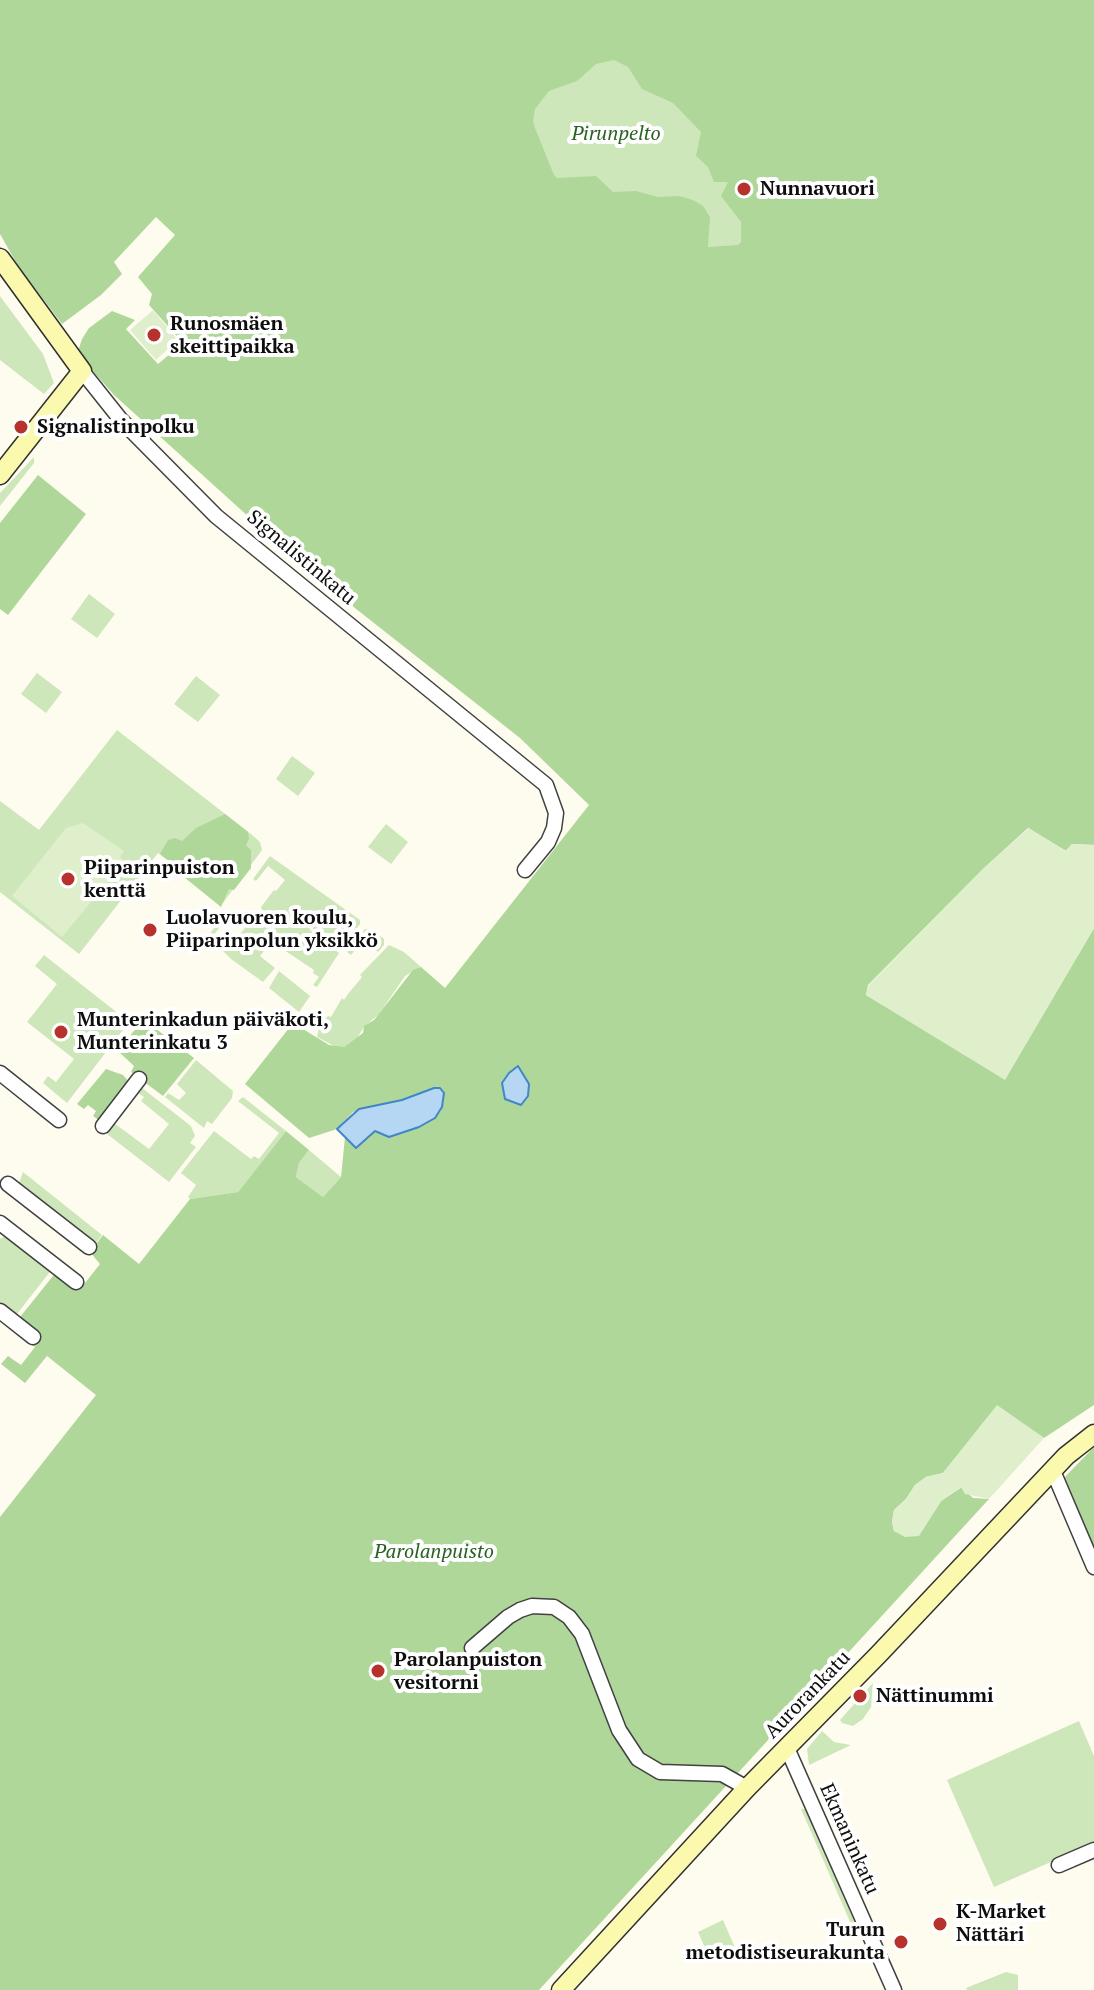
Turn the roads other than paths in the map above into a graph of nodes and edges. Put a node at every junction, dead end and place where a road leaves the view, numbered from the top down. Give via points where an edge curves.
1 (0, 258) edge
2 (82, 371) junction
3 (0, 475) edge
4 (525, 870) dead end
5 (0, 1073) edge
6 (139, 1079) dead end
7 (59, 1120) dead end
8 (103, 1126) dead end
9 (8, 1184) dead end
10 (0, 1223) edge
11 (89, 1247) dead end
12 (76, 1282) dead end
13 (0, 1311) edge
14 (33, 1337) dead end
15 (1092, 1435) edge
16 (1053, 1471) junction
17 (1094, 1567) edge
18 (472, 1648) dead end
19 (787, 1748) junction
20 (747, 1788) junction
21 (1094, 1850) edge
22 (1059, 1865) dead end
23 (561, 1990) edge
24 (894, 1990) edge

1 - 2 street, Signalistinkatu
2 - 3 street
2 - 4 street, Signalistinkatu via 121,420 216,516 546,785 556,813 554,828
5 - 7 street
6 - 8 street
9 - 11 street
10 - 12 street
13 - 14 street
15 - 16 street, Aurorankatu
16 - 17 street
16 - 19 street, Aurorankatu
18 - 20 street via 520,1610 554,1607 582,1634 619,1730 638,1759 660,1772 722,1774
19 - 20 street, Aurorankatu
19 - 24 street, Ekmaninkatu
20 - 23 street, Aurorankatu
21 - 22 street

